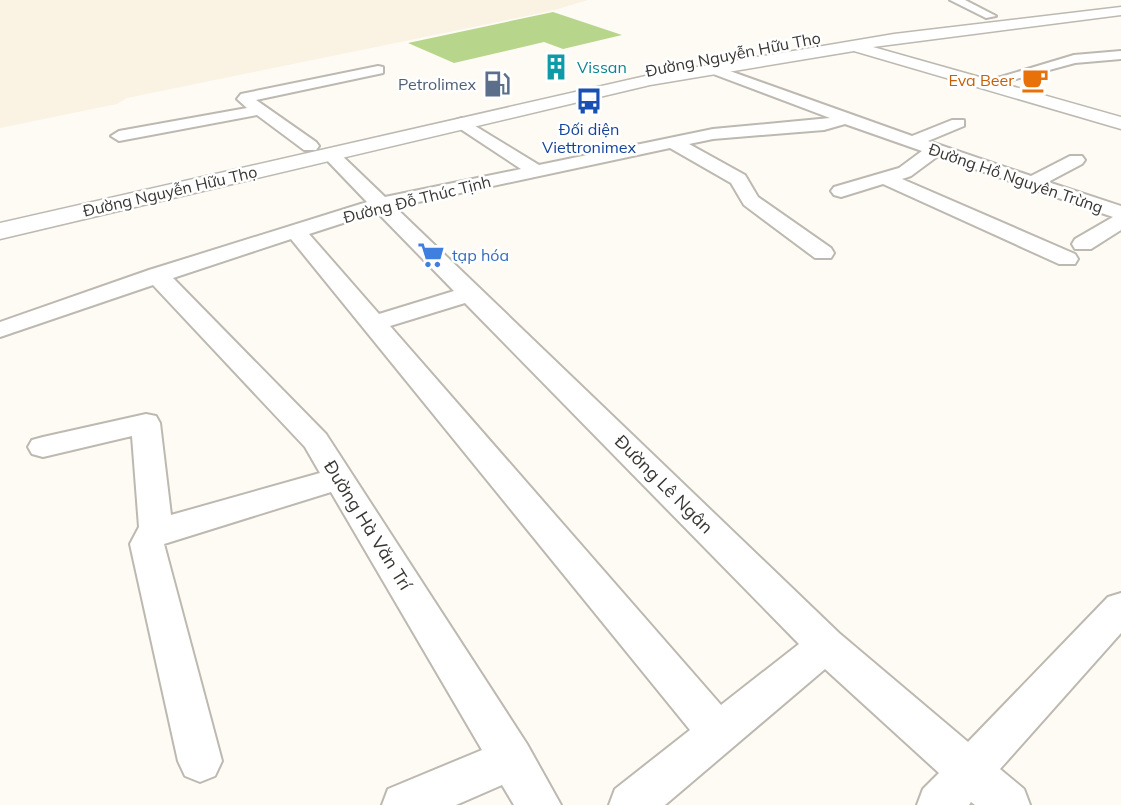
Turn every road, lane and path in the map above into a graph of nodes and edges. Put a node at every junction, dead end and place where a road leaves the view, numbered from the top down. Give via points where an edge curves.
1 (956, 0) edge
2 (1121, 3) edge
3 (1121, 11) edge
4 (990, 16) junction
5 (895, 23) dead end
6 (920, 23) junction
7 (976, 29) junction
8 (849, 39) junction
9 (877, 42) junction
10 (954, 51) dead end
11 (1121, 55) edge
12 (1106, 57) junction
13 (1121, 61) edge
14 (970, 63) dead end
15 (713, 69) junction
16 (378, 70) dead end
17 (1001, 79) junction
18 (980, 84) junction
19 (260, 110) junction
20 (1121, 113) edge
21 (846, 119) junction
22 (463, 123) junction
23 (958, 123) dead end
24 (1121, 123) edge
25 (118, 136) dead end
26 (672, 142) junction
27 (912, 142) junction
28 (320, 150) junction
29 (935, 150) junction
30 (1076, 160) dead end
31 (536, 171) junction
32 (884, 178) junction
33 (1032, 183) junction
34 (841, 191) dead end
35 (381, 204) junction
36 (1121, 214) edge
37 (0, 215) edge
38 (1121, 221) edge
39 (0, 231) edge
40 (295, 231) junction
41 (1083, 244) dead end
42 (823, 253) dead end
43 (1067, 259) dead end
44 (157, 275) junction
45 (472, 293) junction
46 (374, 323) junction
47 (0, 330) edge
48 (43, 447) dead end
49 (339, 478) junction
50 (156, 532) junction
51 (1121, 608) edge
52 (825, 645) junction
53 (719, 733) junction
54 (512, 759) junction
55 (201, 761) dead end
56 (969, 772) junction
57 (404, 805) edge
58 (540, 805) edge
59 (631, 805) edge
60 (939, 805) edge
61 (1009, 805) edge

1 - 4 street
2 - 4 main road, Đường Nguyễn Hữu Thọ
3 - 7 main road, Đường Nguyễn Hữu Thọ
4 - 6 main road, Đường Nguyễn Hữu Thọ
5 - 6 main road
6 - 8 main road, Đường Nguyễn Hữu Thọ
7 - 9 main road, Đường Nguyễn Hữu Thọ
7 - 10 main road via 957,41
8 - 9 main road, Đường Nguyễn Hữu Thọ
8 - 15 main road, Đường Nguyễn Hữu Thọ
8 - 18 main road
8 - 28 main road, Đường Nguyễn Hữu Thọ via 821,36 762,46
9 - 17 main road
11 - 12 street
12 - 13 street
12 - 17 street via 1074,59
14 - 17 main road
15 - 18 main road via 825,64 900,70
15 - 21 street, Đường Hồ Nguyên Trừng
15 - 22 main road, Đường Nguyễn Hữu Thọ via 621,85
16 - 19 street via 246,96
17 - 20 main road
18 - 24 main road
19 - 25 street
19 - 28 street
21 - 26 street, Đường Đỗ Thúc Tịnh
21 - 27 street, Đường Hồ Nguyên Trừng
22 - 28 main road, Đường Nguyễn Hữu Thọ
22 - 31 street
23 - 27 street, Đường Hồ Nguyên Trừng
26 - 31 street, Đường Đỗ Thúc Tịnh
26 - 42 street via 734,176 751,201
27 - 29 street, Đường Hồ Nguyên Trừng
28 - 35 street, Đường Lê Ngân
28 - 37 main road, Đường Nguyễn Hữu Thọ
28 - 39 main road, Đường Nguyễn Hữu Thọ
29 - 32 street via 913,168
29 - 33 street, Đường Hồ Nguyên Trừng
30 - 33 street
31 - 35 street, Đường Đỗ Thúc Tịnh
32 - 34 street
32 - 43 street
33 - 36 street, Đường Hồ Nguyên Trừng
35 - 40 street, Đường Đỗ Thúc Tịnh
35 - 45 street, Đường Lê Ngân
38 - 41 street
40 - 44 street, Đường Đỗ Thúc Tịnh
40 - 46 street
44 - 47 street, Đường Đỗ Thúc Tịnh
44 - 49 street, Đường Hà Văn Trí via 316,442
45 - 46 street
45 - 52 street, Đường Lê Ngân
46 - 53 street
48 - 50 street via 146,423
49 - 50 street
49 - 54 street, Đường Hà Văn Trí
50 - 55 street via 147,544
51 - 56 street
52 - 53 street
52 - 56 street, Đường Lê Ngân
53 - 59 street
54 - 57 street
54 - 58 street, Đường Hà Văn Trí
56 - 60 street
56 - 61 street, Đường Lê Ngân

